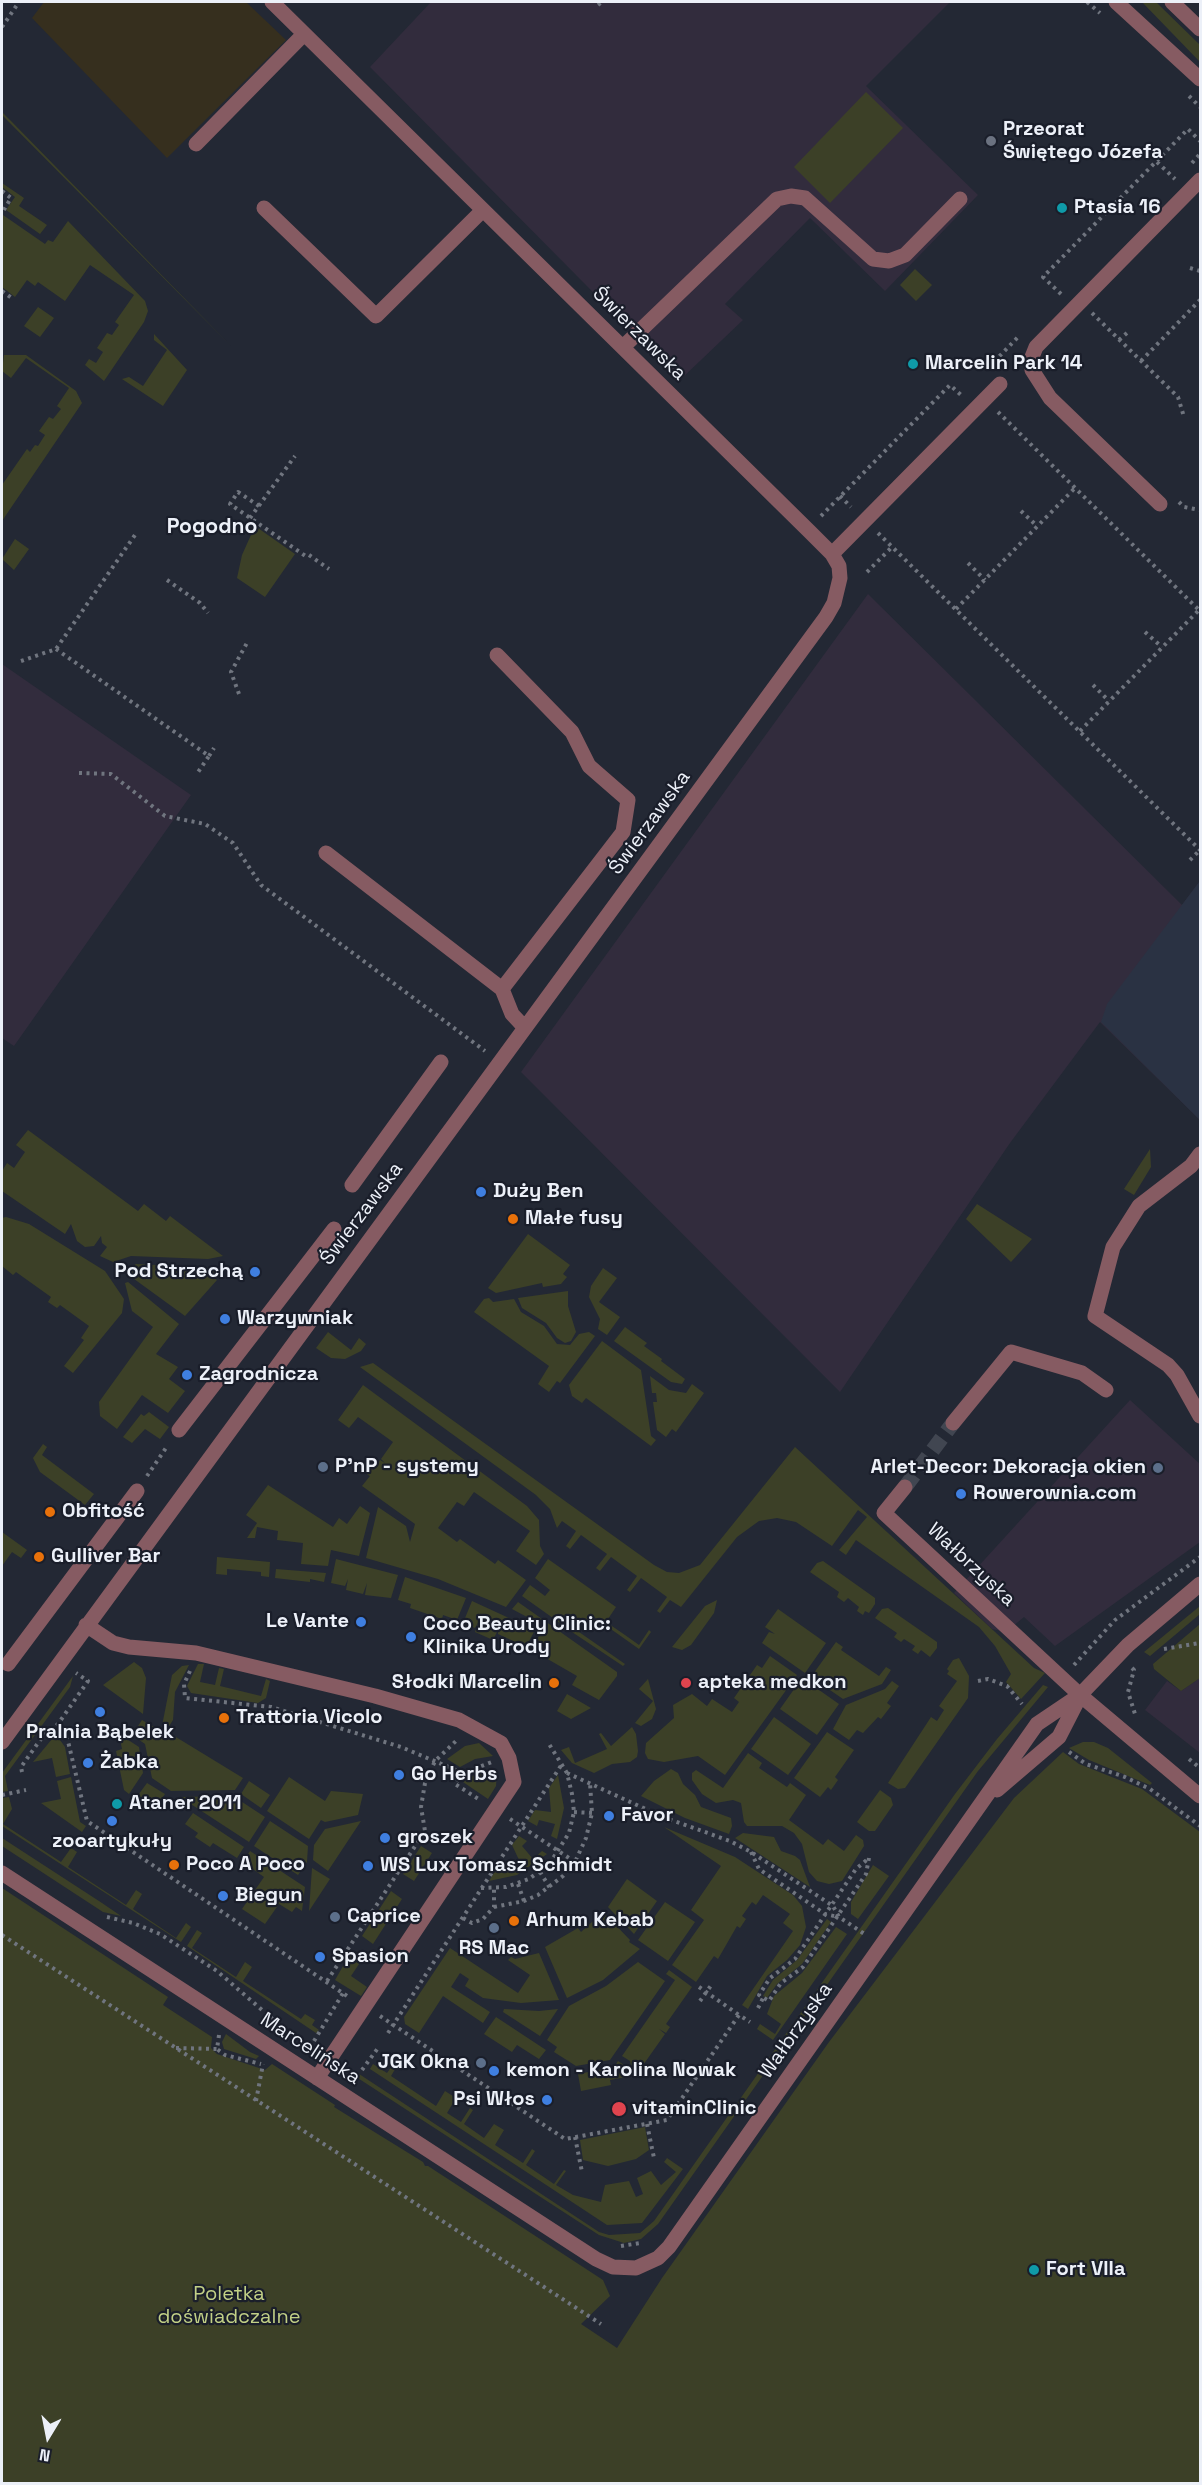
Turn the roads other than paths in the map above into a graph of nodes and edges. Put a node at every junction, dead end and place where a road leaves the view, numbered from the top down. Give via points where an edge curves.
1 (272, 2) edge
2 (1116, 2) edge
3 (1172, 2) edge
4 (1200, 29) edge
5 (304, 34) junction
6 (1200, 79) edge
7 (196, 144) dead end
8 (1200, 180) edge
9 (960, 199) dead end
10 (264, 208) dead end
11 (483, 210) junction
12 (623, 347) junction
13 (1000, 384) dead end
14 (1160, 504) dead end
15 (832, 554) junction
16 (497, 655) dead end
17 (326, 854) dead end
18 (502, 989) junction
19 (525, 1028) junction
20 (441, 1062) dead end
21 (1200, 1154) edge
22 (352, 1185) dead end
23 (334, 1229) dead end
24 (1106, 1390) dead end
25 (1200, 1416) edge
26 (953, 1423) tunnel mouth
27 (180, 1430) road end
28 (905, 1487) tunnel mouth
29 (137, 1491) road end
30 (1200, 1584) edge
31 (86, 1625) junction
32 (8, 1664) dead end
33 (1080, 1695) junction
34 (2, 1742) edge
35 (1200, 1796) edge
36 (983, 1801) junction
37 (2, 1873) edge
38 (317, 2078) junction
39 (596, 2259) joint

1 - 5 street, Świerzawska
2 - 6 street
3 - 4 street
5 - 7 street
5 - 11 street, Świerzawska
8 - 14 street via 1036,347 1032,357 1032,370 1050,398
9 - 12 street via 904,255 889,261 873,259 806,198 777,199
10 - 11 street via 376,316
11 - 12 street, Świerzawska
12 - 15 street, Świerzawska
13 - 15 street
15 - 19 street, Świerzawska via 840,578 826,617
16 - 18 street via 572,732 589,766 628,800 623,832
17 - 18 street
18 - 19 street via 512,1014
19 - 31 street, Świerzawska
20 - 22 street
21 - 25 street via 1191,1166 1139,1206 1113,1247 1095,1316 1168,1365
23 - 27 street
24 - 26 street via 1082,1373 1011,1352
28 - 33 street, Wałbrzyska via 884,1513
29 - 32 street
30 - 33 street, Wałbrzyska via 1128,1645
31 - 34 street, Świerzawska
31 - 38 street via 113,1643 196,1653 459,1720 501,1743 509,1758 514,1782
33 - 35 street
33 - 36 street, Wałbrzyska via 1037,1724
33 - 36 street, Wałbrzyska via 1059,1737
36 - 39 street, Wałbrzyska via 669,2247 658,2258 636,2268 614,2267
37 - 38 street, Marcelińska
38 - 39 street, Marcelińska

